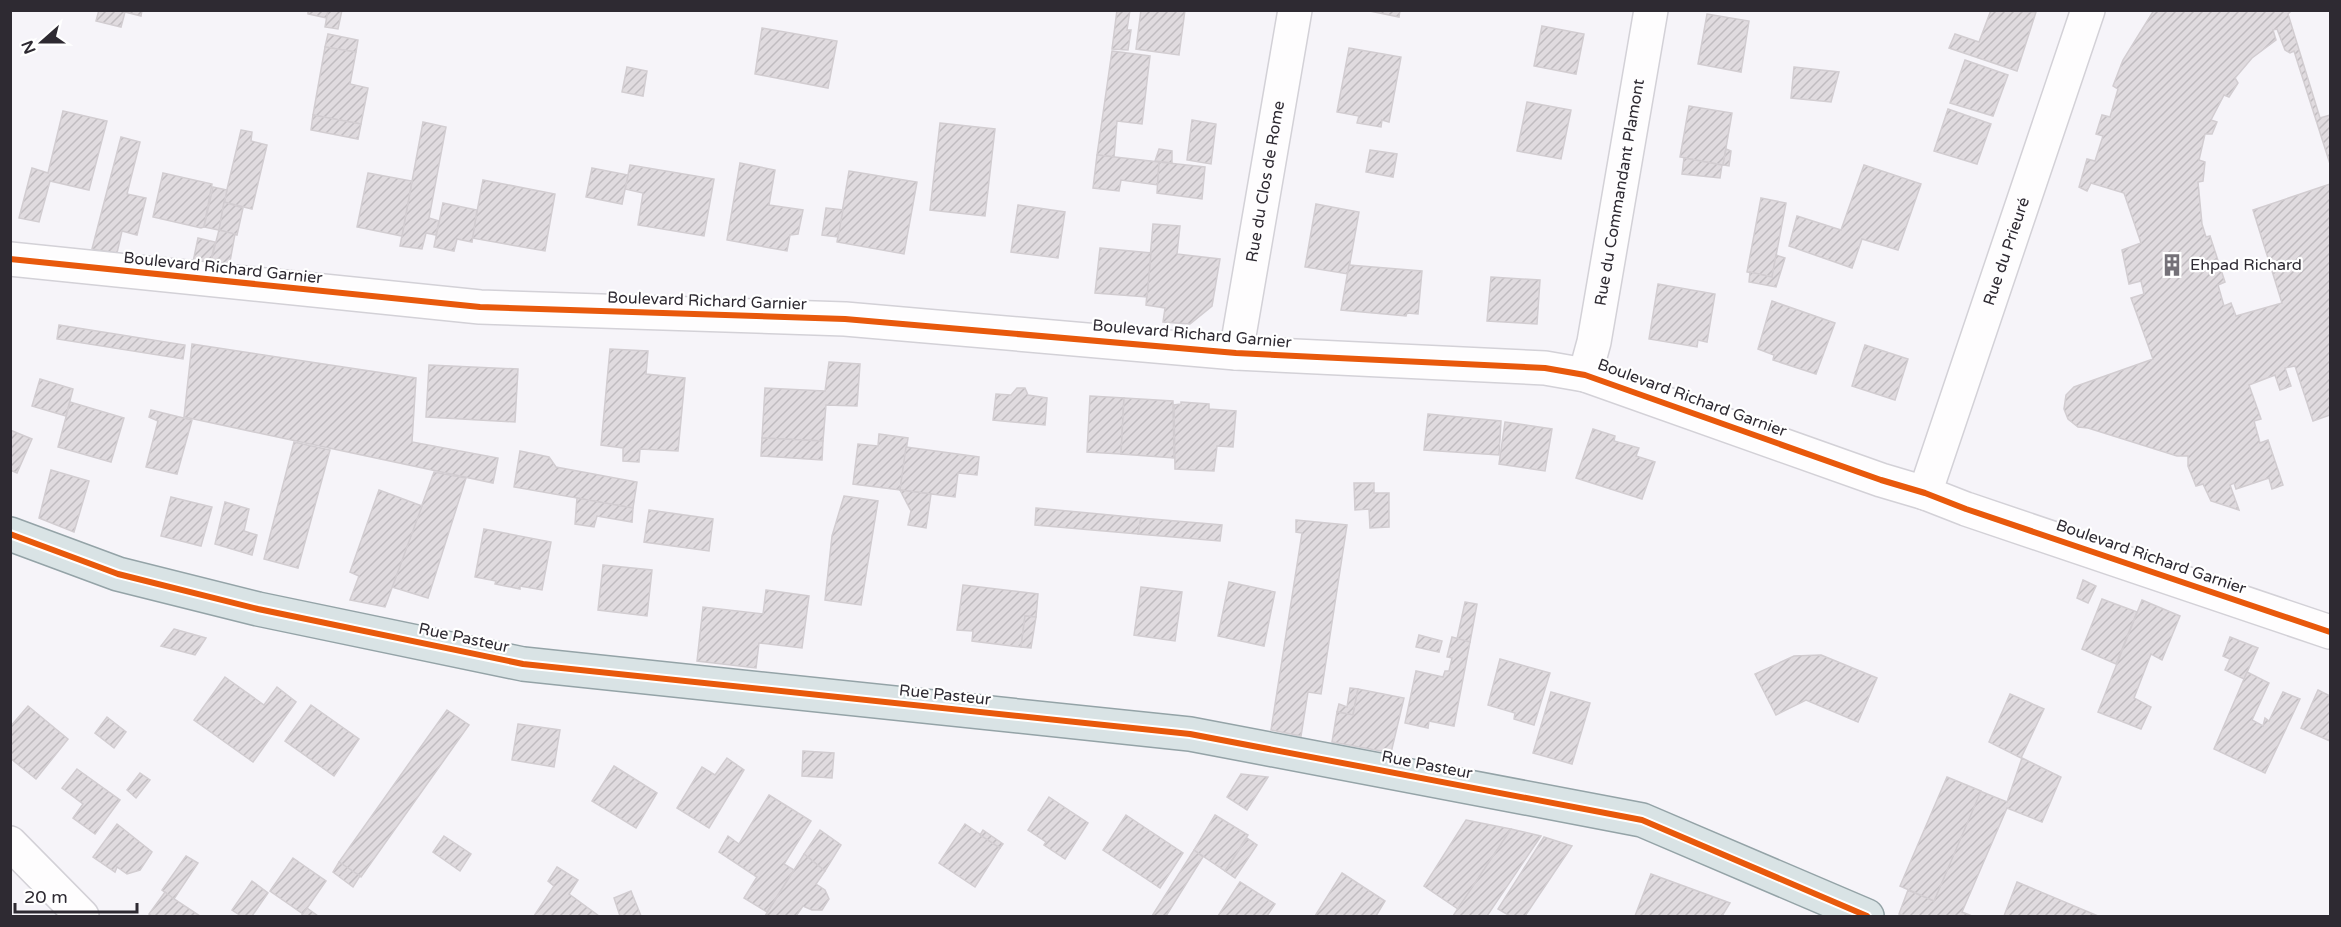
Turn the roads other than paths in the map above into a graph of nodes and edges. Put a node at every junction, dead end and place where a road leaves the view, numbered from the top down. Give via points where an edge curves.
1 (1295, 10) edge
2 (1651, 10) edge
3 (2088, 10) edge
4 (10, 259) edge
5 (1236, 353) junction
6 (1585, 375) junction
7 (1925, 493) junction
8 (10, 534) edge
9 (2331, 632) edge
10 (10, 843) edge
11 (82, 916) edge
12 (1867, 916) edge

1 - 5 street, Rue du Clos de Rome
2 - 6 street, Rue du Commandant Plamont
3 - 7 street, Rue du Prieuré
4 - 5 street, Boulevard Richard Garnier via 480,307 845,319
5 - 6 street, Boulevard Richard Garnier via 1545,368
6 - 7 street, Boulevard Richard Garnier
7 - 9 street, Boulevard Richard Garnier
8 - 12 main road, Rue Pasteur via 118,574 258,609 522,663 1190,734 1642,820
10 - 11 street

